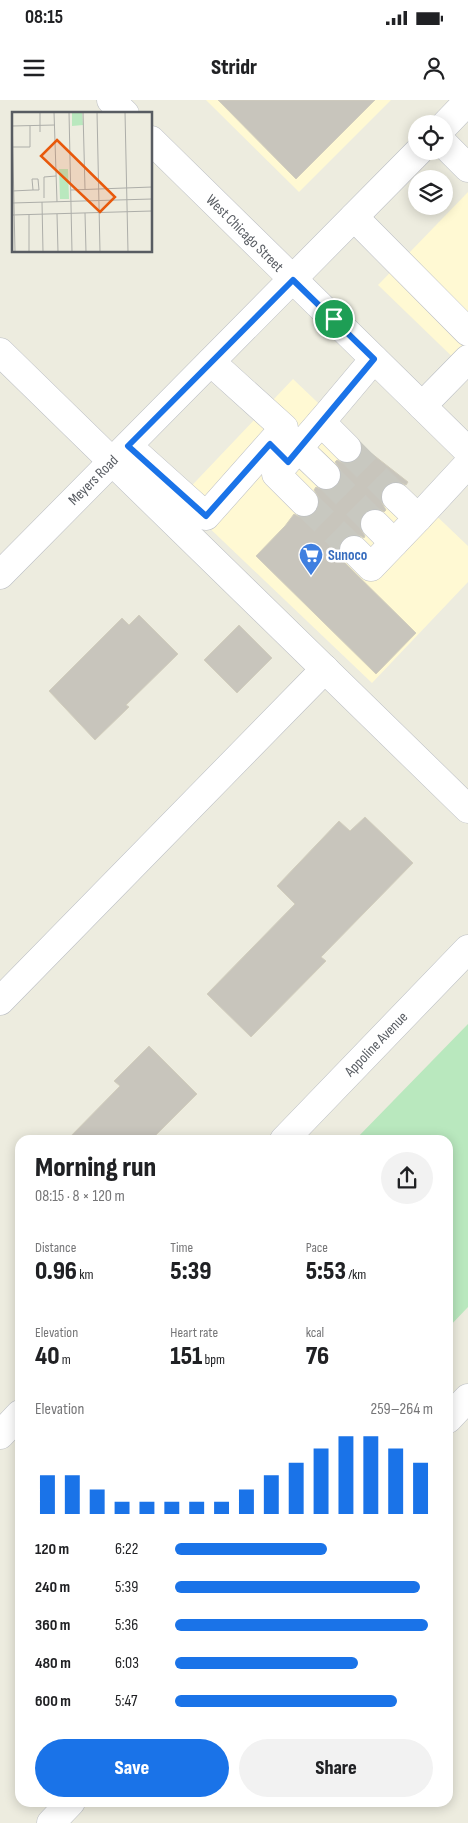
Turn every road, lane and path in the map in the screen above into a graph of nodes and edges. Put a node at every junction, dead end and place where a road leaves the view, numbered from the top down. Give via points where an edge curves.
1 (111, 100) edge
2 (468, 101) edge
3 (123, 112) edge
4 (453, 117) edge
5 (152, 141) edge
6 (453, 153) edge
7 (410, 160) edge
8 (468, 168) edge
9 (354, 217) junction
10 (293, 280) junction
11 (468, 332) edge
12 (0, 352) edge
13 (374, 359) junction
14 (468, 359) edge
15 (211, 362) junction
16 (422, 406) junction
17 (321, 422) junction
18 (347, 448) tunnel mouth
19 (468, 451) edge
20 (286, 452) junction
21 (120, 454) junction
22 (468, 464) edge
23 (326, 475) tunnel mouth
24 (396, 497) tunnel mouth
25 (304, 502) tunnel mouth
26 (418, 518) junction
27 (374, 524) tunnel mouth
28 (394, 543) junction
29 (354, 550) tunnel mouth
30 (0, 575) edge
31 (325, 669) junction
32 (468, 809) edge
33 (468, 949) edge
34 (0, 1001) edge
35 (289, 1135) edge
36 (468, 1398) edge
37 (453, 1414) edge
38 (15, 1419) edge
39 (0, 1435) edge
40 (66, 1807) edge
41 (51, 1823) edge

1 - 3 street
2 - 4 street
5 - 10 street, West Chicago Street
6 - 8 street
7 - 9 street, Meyers Road
9 - 10 street, Meyers Road
9 - 11 street
10 - 13 street, West Chicago Street
10 - 15 street, Meyers Road
12 - 21 street
13 - 16 street, West Chicago Street
13 - 17 street
14 - 16 street
15 - 20 street via 284,428
15 - 21 street, Meyers Road
16 - 19 street, West Chicago Street
17 - 18 street
17 - 20 street
20 - 21 street via 206,516
20 - 23 street
20 - 25 street via 276,474
21 - 30 street, Meyers Road
21 - 31 street
22 - 26 street
24 - 26 street
26 - 28 street
27 - 28 street
28 - 29 street via 372,567
31 - 32 street
31 - 34 street
33 - 35 street, Appoline Avenue
36 - 37 street
38 - 39 street
40 - 41 street

